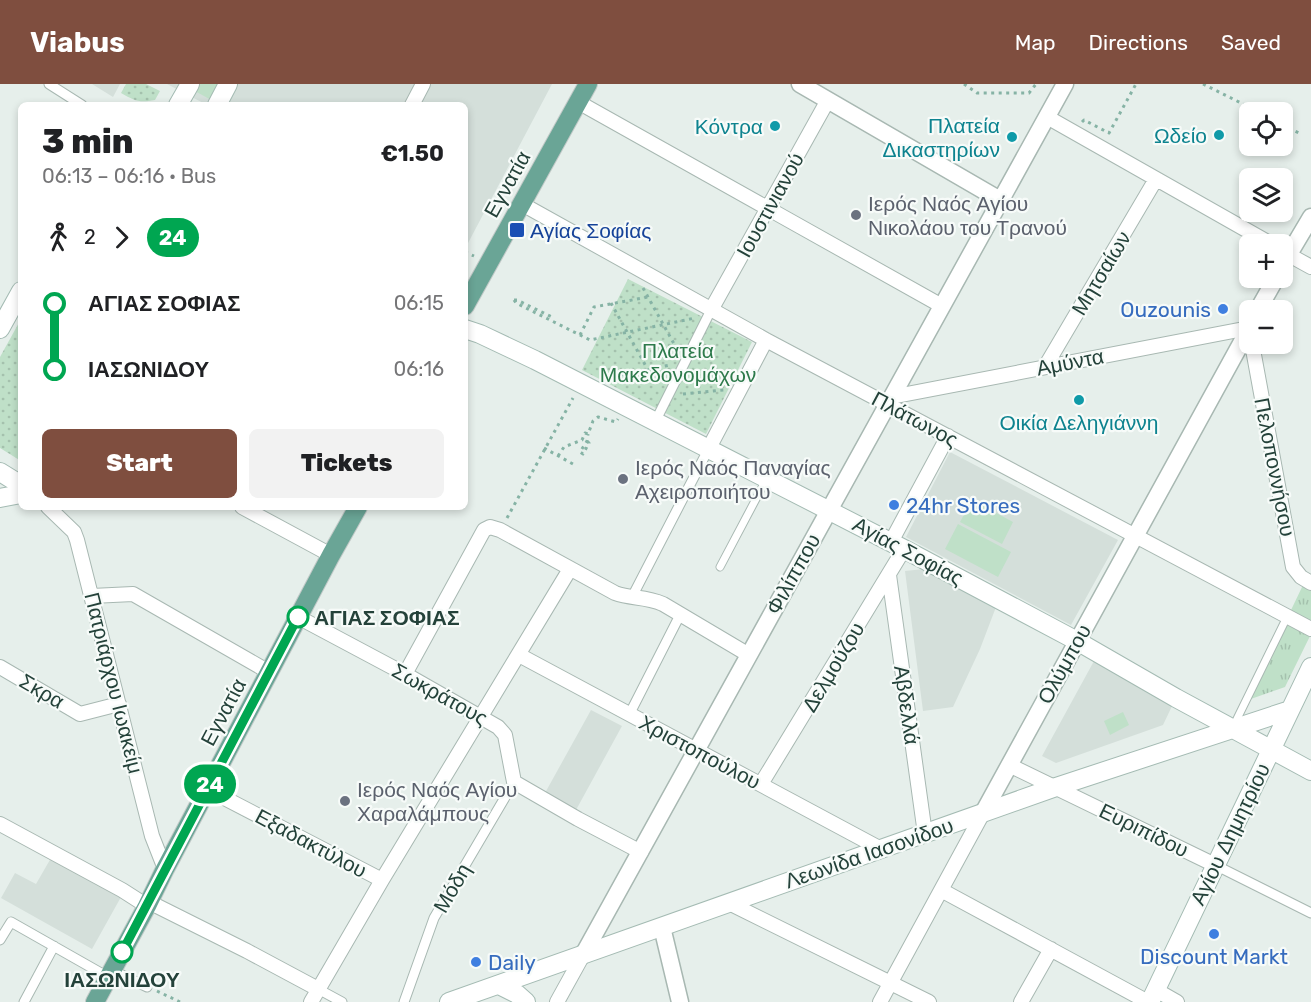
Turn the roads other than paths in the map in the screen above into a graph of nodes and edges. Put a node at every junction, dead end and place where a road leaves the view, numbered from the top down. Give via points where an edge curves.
1 (49, 84) edge
2 (190, 84) edge
3 (228, 84) edge
4 (423, 84) edge
5 (588, 84) edge
6 (800, 84) edge
7 (1065, 84) edge
8 (828, 100) junction
9 (77, 102) edge
10 (180, 102) edge
11 (219, 102) edge
12 (414, 102) edge
13 (578, 102) junction
14 (1047, 117) junction
15 (1156, 180) junction
16 (1000, 200) junction
17 (522, 204) junction
18 (768, 208) junction
19 (1311, 218) edge
20 (1253, 234) edge
21 (1293, 246) edge
22 (1293, 261) edge
23 (1311, 267) edge
24 (18, 296) edge
25 (468, 301) edge
26 (942, 306) junction
27 (709, 313) junction
28 (0, 329) edge
29 (468, 330) edge
30 (1239, 335) edge
31 (766, 340) junction
32 (1239, 352) edge
33 (1254, 354) edge
34 (1045, 367) junction
35 (889, 400) junction
36 (655, 422) junction
37 (948, 436) junction
38 (709, 448) junction
39 (0, 472) edge
40 (767, 478) junction
41 (18, 483) edge
42 (18, 495) edge
43 (0, 498) edge
44 (51, 510) edge
45 (248, 510) edge
46 (355, 510) edge
47 (829, 510) junction
48 (1135, 536) junction
49 (897, 545) junction
50 (331, 555) junction
51 (720, 567) dead end
52 (570, 569) junction
53 (889, 575) junction
54 (1311, 583) edge
55 (92, 596) junction
56 (632, 597) junction
57 (680, 615) junction
58 (298, 617) junction
59 (1287, 617) junction
60 (1311, 629) edge
61 (1077, 640) junction
62 (519, 655) junction
63 (749, 656) junction
64 (1311, 667) edge
65 (1, 670) edge
66 (269, 672) junction
67 (405, 674) junction
68 (119, 704) junction
69 (1290, 710) junction
70 (629, 715) junction
71 (482, 716) junction
72 (1233, 729) junction
73 (1271, 749) junction
74 (697, 750) junction
75 (1009, 765) junction
76 (1311, 771) edge
77 (514, 782) junction
78 (761, 784) junction
79 (1056, 787) junction
80 (207, 789) junction
81 (983, 813) junction
82 (0, 824) edge
83 (925, 834) junction
84 (881, 849) junction
85 (641, 852) junction
86 (1215, 865) junction
87 (165, 869) junction
88 (382, 880) junction
89 (941, 890) junction
90 (729, 903) junction
91 (148, 904) junction
92 (1311, 913) edge
93 (662, 927) junction
94 (0, 940) edge
95 (54, 946) junction
96 (1051, 949) junction
97 (583, 955) junction
98 (110, 973) junction
99 (891, 983) junction
100 (499, 985) junction
101 (147, 987) road end
102 (318, 989) junction
103 (1152, 998) edge
104 (24, 1002) edge
105 (95, 1002) edge
106 (312, 1002) edge
107 (342, 1002) edge
108 (404, 1002) edge
109 (449, 1002) edge
110 (526, 1002) edge
111 (557, 1002) edge
112 (680, 1002) edge
113 (880, 1002) edge
114 (929, 1002) edge
115 (1021, 1002) edge
116 (1177, 1002) edge

1 - 9 street
2 - 10 main road
3 - 11 main road
4 - 12 street
5 - 13 main road, Εγνατία
6 - 8 street
7 - 14 street, Φιλίππου
8 - 16 street
8 - 18 street, Ιουστινιανού
13 - 17 main road, Εγνατία
13 - 18 street
14 - 15 street
14 - 16 street, Φιλίππου
15 - 20 street
15 - 34 street, Μητσαίων
16 - 26 street, Φιλίππου
17 - 25 main road, Εγνατία
17 - 27 street, Πλάτωνος
18 - 26 street
18 - 27 street, Ιουστινιανού
19 - 21 street
22 - 23 street
24 - 28 main road
26 - 35 street, Φιλίππου
27 - 31 street, Πλάτωνος
27 - 36 street
29 - 36 main road, Αγίας Σοφίας
30 - 34 street, Αμύντα
31 - 35 street, Πλάτωνος
31 - 38 street
32 - 48 street, Ολύμπου
33 - 54 street, Πελοποννήσου via 1293,567
34 - 35 street, Αμύντα
35 - 37 street, Πλάτωνος
35 - 47 street, Φιλίππου
36 - 38 main road, Αγίας Σοφίας
37 - 48 street, Πλάτωνος
37 - 49 street, Δελμούζου
38 - 40 main road, Αγίας Σοφίας
38 - 56 street
39 - 41 main road
40 - 47 main road, Αγίας Σοφίας
40 - 51 lane
42 - 43 main road
44 - 55 street, Πατριάρχου Ιωακείμ via 74,532
45 - 50 street
46 - 50 main road, Εγνατία
47 - 49 main road, Αγίας Σοφίας
47 - 63 street, Φιλίππου
48 - 59 street, Πλάτωνος
48 - 61 street, Ολύμπου
49 - 53 street, Δελμούζου
49 - 61 main road, Αγίας Σοφίας
50 - 58 main road, Εγνατία
52 - 56 street via 615,593
52 - 62 street
52 - 67 street via 494,529 484,530
53 - 78 street, Δελμούζου
53 - 83 street, Αβδελλά via 907,743
55 - 66 street via 133,594
55 - 68 street, Πατριάρχου Ιωακείμ
56 - 57 street via 654,600
57 - 63 street
57 - 70 street
58 - 66 main road, Εγνατία
58 - 67 street, Σωκράτους
59 - 60 street, Πλάτωνος
59 - 72 lane
61 - 72 main road, Αγίας Σοφίας
61 - 75 street, Ολύμπου
62 - 70 street, Χριστοπούλου
62 - 71 street
63 - 74 street, Φιλίππου
64 - 69 main road, Αγίου Δημητρίου
65 - 68 street, Σκρα via 80,714
66 - 80 main road, Εγνατία
67 - 71 street, Σωκράτους
68 - 87 street, Πατριάρχου Ιωακείμ via 152,836
69 - 72 main road, Λεωνίδα Ιασονίδου
69 - 73 main road, Αγίου Δημητρίου
70 - 74 street, Χριστοπούλου
71 - 77 street, Σωκράτους via 505,735
71 - 88 street
72 - 73 main road, Αγίας Σοφίας
72 - 79 main road, Λεωνίδα Ιασονίδου
73 - 76 main road, Αγίας Σοφίας
73 - 86 main road, Αγίου Δημητρίου
74 - 78 street, Χριστοπούλου
74 - 85 street, Φιλίππου
75 - 79 street, Ευριπίδου
75 - 81 street, Ολύμπου
77 - 85 street
77 - 108 street, Μόδη via 434,918
78 - 84 street, Χριστοπούλου
79 - 81 main road, Λεωνίδα Ιασονίδου
79 - 86 street, Ευριπίδου
80 - 87 main road, Εγνατία
80 - 88 street, Εξαδακτύλου
81 - 83 main road, Λεωνίδα Ιασονίδου
81 - 89 street, Ολύμπου
82 - 91 street
83 - 84 main road, Λεωνίδα Ιασονίδου
84 - 90 main road, Λεωνίδα Ιασονίδου
85 - 97 street, Φιλίππου
86 - 92 street, Ευριπίδου
86 - 103 main road, Αγίου Δημητρίου
87 - 91 main road, Εγνατία
88 - 102 street
89 - 96 street
89 - 99 street, Ολύμπου
90 - 93 main road, Λεωνίδα Ιασονίδου
90 - 99 street
91 - 98 main road, Εγνατία
91 - 102 street
93 - 97 main road, Λεωνίδα Ιασονίδου
93 - 112 street
94 - 95 street via 11,922
95 - 98 street
95 - 104 street
96 - 103 street
96 - 115 street
97 - 100 main road, Λεωνίδα Ιασονίδου
97 - 111 street, Φιλίππου
98 - 101 street
98 - 105 main road, Εγνατία
99 - 113 street, Ολύμπου
99 - 114 street
100 - 109 main road, Λεωνίδα Ιασονίδου
100 - 110 main road
102 - 106 street
102 - 107 street
103 - 116 street

